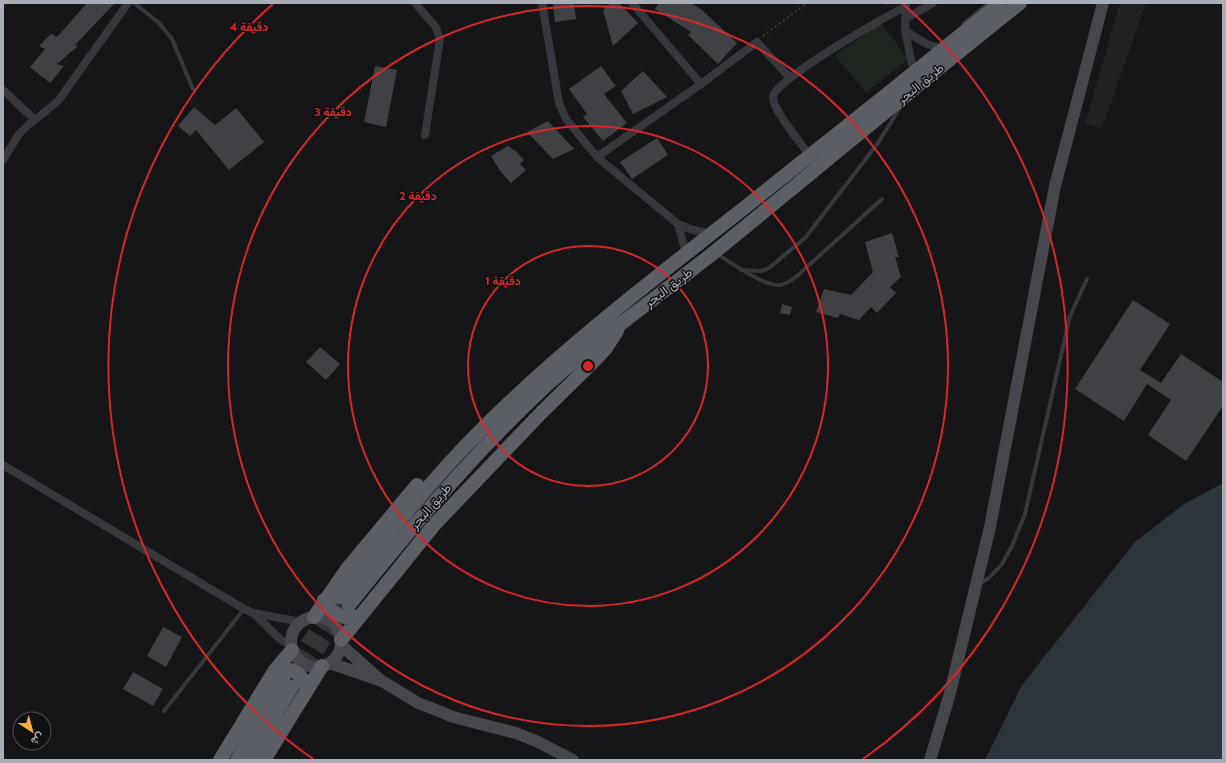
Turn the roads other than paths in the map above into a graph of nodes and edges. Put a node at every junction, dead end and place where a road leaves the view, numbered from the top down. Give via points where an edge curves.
1 (128, 3) edge
2 (134, 3) edge
3 (415, 3) edge
4 (542, 3) edge
5 (632, 3) edge
6 (933, 3) edge
7 (988, 3) edge
8 (1000, 3) edge
9 (1020, 3) edge
10 (1103, 3) edge
11 (905, 5) edge
12 (905, 19) junction
13 (959, 28) dead end
14 (905, 31) junction
15 (940, 46) junction
16 (914, 73) junction
17 (790, 78) junction
18 (701, 84) junction
19 (193, 89) dead end
20 (3, 90) edge
21 (909, 91) junction
22 (34, 119) junction
23 (425, 135) dead end
24 (810, 156) junction
25 (597, 157) junction
26 (3, 160) edge
27 (882, 199) dead end
28 (678, 224) junction
29 (711, 234) junction
30 (714, 252) junction
31 (686, 253) junction
32 (740, 270) junction
33 (1087, 279) dead end
34 (623, 321) junction
35 (583, 338) junction
36 (3, 465) edge
37 (976, 587) junction
38 (324, 600) junction
39 (244, 610) junction
40 (253, 613) junction
41 (360, 616) junction
42 (308, 620) junction
43 (341, 643) junction
44 (292, 648) junction
45 (326, 664) junction
46 (283, 679) junction
47 (382, 681) junction
48 (307, 691) junction
49 (164, 711) dead end
50 (220, 760) edge
51 (237, 760) edge
52 (248, 760) edge
53 (264, 760) edge
54 (574, 760) edge
55 (930, 760) edge

1 - 22 street via 58,101
2 - 19 lane via 159,23 172,39
3 - 23 street via 435,26 440,39
4 - 25 street via 562,111 571,127
5 - 18 street
6 - 12 street
7 - 13 lane
8 - 15 highway, طريق البحر
9 - 21 highway, طريق البحر
10 - 37 main road via 1055,186 990,527
11 - 12 street
11 - 17 street
12 - 14 street
14 - 15 street
14 - 16 street
15 - 16 highway, طريق البحر
16 - 24 highway, طريق البحر
17 - 18 street via 757,42
17 - 24 street via 775,91 774,102
18 - 25 street
20 - 22 street
21 - 30 highway, طريق البحر
21 - 32 lane via 878,143 805,238 769,268 762,271
22 - 26 street via 19,134
24 - 29 highway, طريق البحر
25 - 28 street
27 - 32 lane via 788,282 773,285
28 - 29 street
28 - 31 street
29 - 31 highway, طريق البحر
30 - 32 lane
30 - 34 highway, طريق البحر
31 - 35 highway, طريق البحر
33 - 37 lane via 1068,323 1025,514 1002,564
34 - 35 highway, طريق البحر via 534,396 471,460 344,601 401,519 453,459 510,403
34 - 41 highway via 606,348 466,491
35 - 38 highway via 515,388 468,432 393,512
36 - 39 street
37 - 55 main road via 949,697
38 - 41 highway via 338,616
38 - 42 highway
39 - 40 street
39 - 49 lane
40 - 42 street
40 - 44 street
41 - 43 highway
42 - 43 main road via 329,621 339,633
42 - 44 main road via 295,629
43 - 45 main road via 335,658
43 - 47 main road
44 - 45 main road via 301,662 315,667
44 - 46 highway
45 - 47 main road
45 - 48 highway
46 - 48 highway via 285,668 298,674 304,680
46 - 50 highway
46 - 51 highway
46 - 52 highway
47 - 54 main road via 418,703 453,717 516,733
48 - 53 highway

